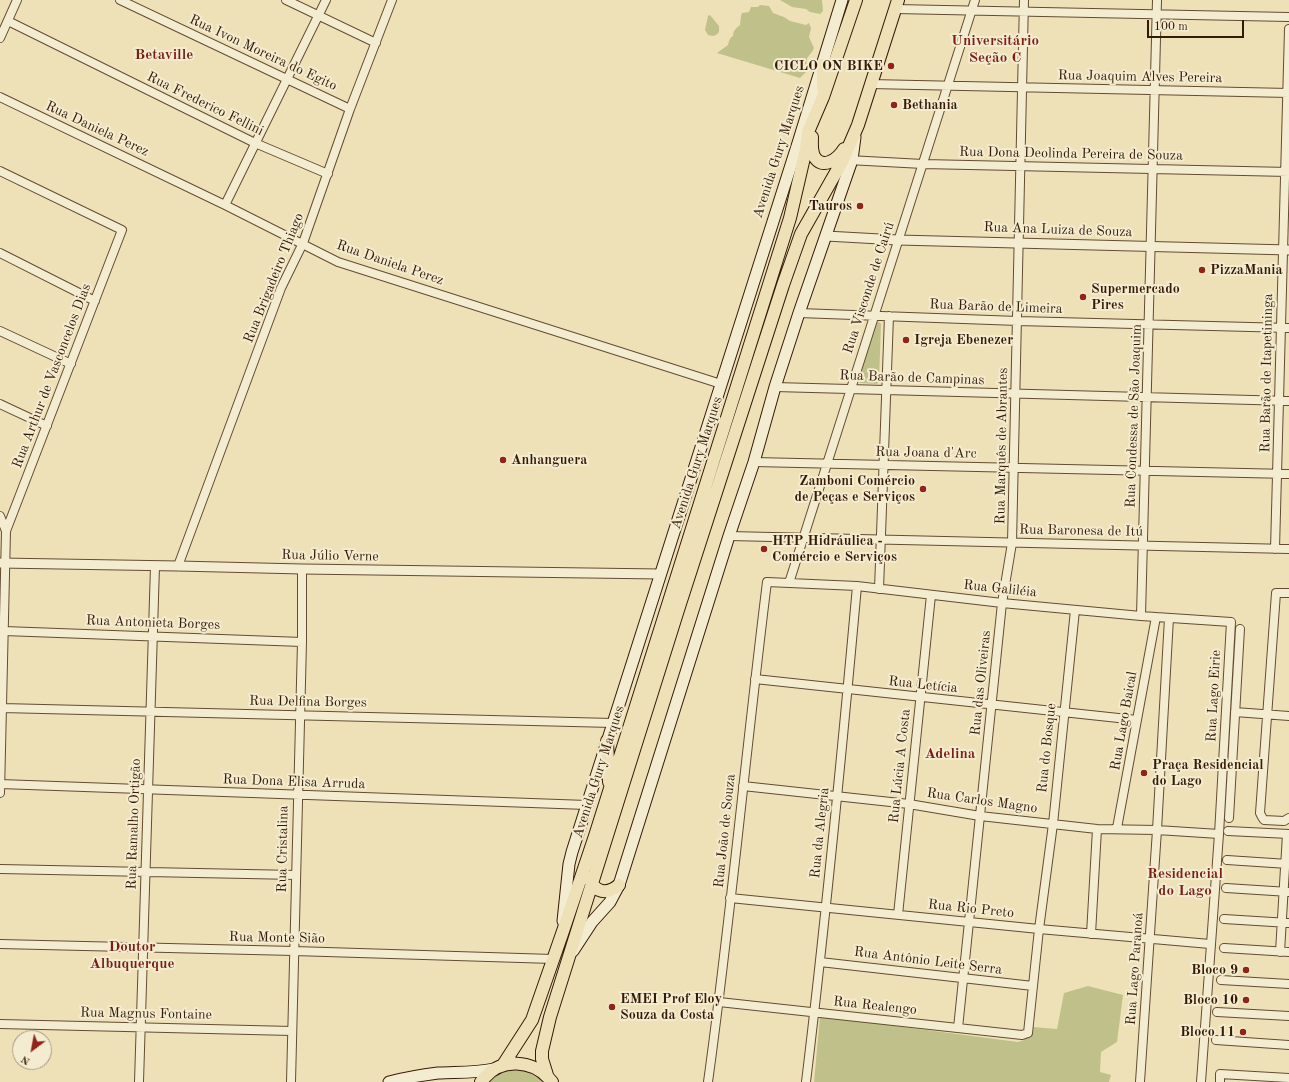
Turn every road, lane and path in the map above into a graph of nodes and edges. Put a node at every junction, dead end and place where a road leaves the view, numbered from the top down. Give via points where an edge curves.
1 (17, 0) edge
2 (120, 0) edge
3 (286, 0) edge
4 (326, 0) edge
5 (392, 0) edge
6 (842, 0) edge
7 (856, 0) edge
8 (975, 0) edge
9 (1024, 0) edge
10 (1157, 0) edge
11 (896, 3) edge
12 (972, 10) junction
13 (1024, 12) junction
14 (1157, 14) junction
15 (318, 15) junction
16 (1289, 17) edge
17 (8, 21) junction
18 (1289, 29) edge
19 (0, 38) edge
20 (376, 43) junction
21 (822, 65) junction
22 (287, 78) junction
23 (870, 84) junction
24 (947, 86) junction
25 (1022, 87) junction
26 (1155, 90) junction
27 (1288, 93) edge
28 (0, 97) edge
29 (823, 97) junction
30 (350, 109) junction
31 (813, 120) junction
32 (858, 125) junction
33 (804, 136) junction
34 (255, 143) junction
35 (847, 160) junction
36 (830, 162) junction
37 (923, 164) junction
38 (1020, 166) junction
39 (1153, 169) junction
40 (0, 171) edge
41 (1287, 172) edge
42 (328, 174) junction
43 (225, 205) junction
44 (826, 236) junction
45 (898, 240) junction
46 (303, 243) junction
47 (1019, 243) junction
48 (1151, 247) junction
49 (1286, 250) edge
50 (0, 253) edge
51 (95, 301) junction
52 (799, 313) junction
53 (874, 316) junction
54 (888, 316) junction
55 (1018, 321) junction
56 (1149, 324) junction
57 (1280, 328) junction
58 (1289, 328) edge
59 (0, 331) edge
60 (71, 364) junction
61 (721, 384) junction
62 (775, 387) junction
63 (850, 389) junction
64 (886, 390) junction
65 (1016, 394) junction
66 (1147, 397) junction
67 (1278, 401) junction
68 (1289, 401) edge
69 (0, 404) edge
70 (47, 426) junction
71 (754, 462) junction
72 (827, 464) junction
73 (884, 465) junction
74 (1014, 468) junction
75 (1146, 471) junction
76 (1278, 474) junction
77 (1289, 474) edge
78 (0, 516) edge
79 (6, 531) junction
80 (728, 536) junction
81 (804, 538) junction
82 (881, 539) junction
83 (1012, 542) junction
84 (1143, 546) junction
85 (1275, 549) junction
86 (1289, 549) edge
87 (3, 564) edge
88 (155, 566) junction
89 (178, 566) junction
90 (302, 569) junction
91 (660, 574) junction
92 (767, 582) joint
93 (789, 583) junction
94 (857, 586) junction
95 (879, 589) junction
96 (1289, 593) edge
97 (931, 595) junction
98 (1002, 604) junction
99 (1076, 610) junction
100 (1141, 616) junction
101 (1156, 617) junction
102 (1169, 618) junction
103 (1231, 622) joint
104 (1240, 629) dead end
105 (4, 631) junction
106 (153, 637) junction
107 (302, 642) junction
108 (2, 669) edge
109 (755, 679) junction
110 (848, 689) junction
111 (920, 697) junction
112 (992, 705) junction
113 (2, 708) junction
114 (151, 712) junction
115 (1235, 712) junction
116 (1064, 713) junction
117 (1267, 714) junction
118 (299, 715) junction
119 (1289, 716) edge
120 (1137, 720) junction
121 (613, 723) junction
122 (607, 741) junction
123 (1, 743) edge
124 (1, 753) edge
125 (0, 784) edge
126 (743, 786) junction
127 (148, 790) junction
128 (609, 790) junction
129 (0, 793) edge
130 (298, 795) junction
131 (837, 796) junction
132 (909, 804) junction
133 (587, 805) junction
134 (980, 816) junction
135 (1229, 818) dead end
136 (1289, 818) edge
137 (1053, 824) junction
138 (1117, 828) junction
139 (1097, 829) junction
140 (1157, 830) junction
141 (1228, 831) dead end
142 (1219, 834) junction
143 (1288, 834) edge
144 (595, 836) junction
145 (1227, 860) dead end
146 (1287, 864) edge
147 (0, 869) edge
148 (146, 872) junction
149 (296, 875) junction
150 (592, 885) junction
151 (619, 885) junction
152 (1226, 888) dead end
153 (1286, 892) edge
154 (730, 898) junction
155 (826, 908) junction
156 (898, 915) junction
157 (1224, 919) dead end
158 (969, 922) junction
159 (1285, 923) edge
160 (1039, 929) junction
161 (562, 934) junction
162 (1091, 934) junction
163 (1150, 939) junction
164 (0, 944) edge
165 (1210, 944) junction
166 (143, 948) junction
167 (1224, 948) dead end
168 (294, 951) junction
169 (1280, 952) junction
170 (1289, 952) edge
171 (569, 956) junction
172 (553, 959) junction
173 (820, 962) junction
174 (963, 978) junction
175 (1221, 980) dead end
176 (1289, 984) edge
177 (1033, 986) junction
178 (719, 1002) junction
179 (815, 1012) junction
180 (1217, 1012) dead end
181 (1289, 1016) edge
182 (0, 1024) edge
183 (140, 1027) junction
184 (958, 1028) junction
185 (292, 1031) junction
186 (1028, 1033) joint
187 (1216, 1040) dead end
188 (1289, 1045) edge
189 (499, 1067) junction
190 (1220, 1078) edge
191 (1232, 1078) edge
192 (1289, 1078) edge
193 (549, 1079) edge
194 (139, 1082) edge
195 (291, 1082) edge
196 (389, 1082) edge
197 (481, 1082) edge
198 (708, 1082) edge
199 (806, 1082) edge
200 (1140, 1082) edge
201 (1201, 1082) edge

1 - 17 street
2 - 22 street, Rua Ivon Moreira do Egito
3 - 15 street
4 - 15 street
5 - 20 street, Rua Brigadeiro Thiago
6 - 21 main road, Avenida Gury Marques
7 - 29 main road, Avenida Gury Marques
8 - 12 street, Rua Visconde de Cairú
9 - 13 street, Rua Marquês de Abrantes
10 - 14 street, Rua Condessa de São Joaquim
11 - 12 street
11 - 23 main road, Avenida Gury Marques
12 - 13 street
12 - 24 street, Rua Visconde de Cairú
13 - 14 street
13 - 25 street, Rua Marquês de Abrantes
14 - 16 street
14 - 26 street, Rua Condessa de São Joaquim
15 - 20 street
15 - 22 street
17 - 19 street
17 - 34 street, Rua Frederico Fellini
18 - 27 street, Rua Barão de Itapetininga
20 - 30 street, Rua Brigadeiro Thiago
21 - 29 main road
21 - 33 main road, Avenida Gury Marques
22 - 30 street, Rua Ivon Moreira do Egito
22 - 34 street
23 - 24 street, Rua Joaquim Alves Pereira
23 - 32 main road, Avenida Gury Marques
24 - 25 street, Rua Joaquim Alves Pereira
24 - 37 street, Rua Visconde de Cairú
25 - 26 street, Rua Joaquim Alves Pereira
25 - 38 street, Rua Marquês de Abrantes
26 - 27 street, Rua Joaquim Alves Pereira
26 - 39 street, Rua Condessa de São Joaquim
27 - 41 street, Rua Barão de Itapetininga
28 - 43 street, Rua Daniela Perez
29 - 31 main road, Avenida Gury Marques
30 - 42 street, Rua Brigadeiro Thiago
31 - 33 main road, Avenida Gury Marques
31 - 36 main road via 812,150 819,161
32 - 35 main road, Avenida Gury Marques
32 - 36 main road via 842,152
33 - 61 main road, Avenida Gury Marques
33 - 128 main road, Avenida Gury Marques via 806,149 790,218
34 - 42 street, Rua Frederico Fellini
34 - 43 street
35 - 36 street, Rua Dona Deolinda Pereira de Souza
35 - 37 street, Rua Dona Deolinda Pereira de Souza
35 - 44 main road, Avenida Gury Marques
35 - 150 main road, Avenida Gury Marques via 806,223 792,259
37 - 38 street, Rua Dona Deolinda Pereira de Souza
37 - 45 street, Rua Visconde de Cairú
38 - 39 street, Rua Dona Deolinda Pereira de Souza
38 - 47 street, Rua Marquês de Abrantes
39 - 41 street, Rua Dona Deolinda Pereira de Souza
39 - 48 street, Rua Condessa de São Joaquim
40 - 51 street, Rua Arthur de Vasconcelos Dias via 122,230
41 - 49 street, Rua Barão de Itapetininga
42 - 46 street, Rua Brigadeiro Thiago
43 - 46 street, Rua Daniela Perez
44 - 45 street, Rua Ana Luiza de Souza
44 - 52 main road, Avenida Gury Marques
45 - 47 street, Rua Ana Luiza de Souza
45 - 53 street, Rua Visconde de Cairú
46 - 61 street, Rua Daniela Perez via 338,262
46 - 89 street, Rua Brigadeiro Thiago via 281,288
47 - 48 street, Rua Ana Luiza de Souza
47 - 55 street, Rua Marquês de Abrantes
48 - 49 street, Rua Ana Luiza de Souza
48 - 56 street, Rua Condessa de São Joaquim
49 - 57 street, Rua Barão de Itapetininga
50 - 51 street
51 - 60 street, Rua Arthur de Vasconcelos Dias
52 - 53 street, Rua Barão de Limeira
52 - 62 main road, Avenida Gury Marques
53 - 54 street, Rua Barão de Limeira
53 - 63 street, Rua Visconde de Cairú
54 - 55 street, Rua Barão de Limeira
54 - 64 street
55 - 56 street, Rua Barão de Limeira
55 - 65 street, Rua Marquês de Abrantes
56 - 57 street, Rua Barão de Limeira
56 - 66 street, Rua Condessa de São Joaquim
57 - 58 street, Rua Barão de Limeira
57 - 67 street, Rua Barão de Itapetininga
59 - 60 street
60 - 70 street, Rua Arthur de Vasconcelos Dias
61 - 91 main road, Avenida Gury Marques
62 - 63 street, Rua Barão de Campinas
62 - 71 main road, Avenida Gury Marques
63 - 64 street, Rua Barão de Campinas
63 - 72 street, Rua Visconde de Cairú
64 - 65 street, Rua Barão de Campinas
64 - 73 street
65 - 66 street, Rua Barão de Campinas
65 - 74 street, Rua Marquês de Abrantes
66 - 67 street, Rua Barão de Campinas
66 - 75 street, Rua Condessa de São Joaquim
67 - 68 street, Rua Barão de Campinas
67 - 76 street, Rua Barão de Itapetininga
69 - 70 street
70 - 79 street, Rua Arthur de Vasconcelos Dias
71 - 72 street, Rua Joana d'Arc
71 - 80 main road, Avenida Gury Marques
72 - 73 street, Rua Joana d'Arc
72 - 81 street, Rua Visconde de Cairú
73 - 74 street, Rua Joana d'Arc
73 - 82 street
74 - 75 street, Rua Joana d'Arc
74 - 83 street, Rua Marquês de Abrantes
75 - 76 street, Rua Joana d'Arc
75 - 84 street, Rua Condessa de São Joaquim
76 - 77 street, Rua Joana d'Arc
76 - 85 street, Rua Barão de Itapetininga
78 - 79 street
79 - 87 street
80 - 81 street, Rua Baronesa de Itú
80 - 151 main road, Avenida Gury Marques
81 - 82 street, Rua Baronesa de Itú
81 - 93 street, Rua Visconde de Cairú
82 - 83 street, Rua Baronesa de Itú
82 - 95 street
83 - 84 street, Rua Baronesa de Itú
83 - 98 street, Rua Marquês de Abrantes
84 - 85 street, Rua Baronesa de Itú
84 - 100 street, Rua Condessa de São Joaquim
85 - 86 street, Rua Baronesa de Itú
87 - 88 street, Rua Júlio Verne
87 - 105 street
88 - 89 street, Rua Júlio Verne
88 - 106 street, Rua Ramalho Ortigão
89 - 90 street, Rua Júlio Verne
90 - 91 street, Rua Júlio Verne
90 - 107 street, Rua Cristalina
91 - 121 main road, Avenida Gury Marques
92 - 93 street, Rua Galiléia
92 - 109 street, Rua João de Souza
93 - 94 street, Rua Galiléia
94 - 95 street, Rua Galiléia
94 - 110 street, Rua da Alegria
95 - 97 street, Rua Galiléia
96 - 117 street via 1276,593
97 - 98 street, Rua Galiléia
97 - 111 street, Rua Lúcia A Costa
98 - 99 street, Rua Galiléia
98 - 112 street, Rua das Oliveiras
99 - 100 street, Rua Galiléia
99 - 116 street, Rua do Bosque
100 - 101 street, Rua Galiléia
101 - 102 street, Rua Galiléia
101 - 120 street, Rua Lago Baical
102 - 103 street, Rua Galiléia
102 - 140 street, Rua Lago Paranoá
103 - 142 street, Rua Lago Eirie
104 - 115 street
105 - 106 street, Rua Antonieta Borges
105 - 108 street
106 - 107 street, Rua Antonieta Borges
106 - 114 street, Rua Ramalho Ortigão
107 - 118 street, Rua Cristalina
108 - 113 street
109 - 110 street, Rua Letícia
109 - 126 street, Rua João de Souza
110 - 111 street, Rua Letícia
110 - 131 street, Rua da Alegria
111 - 112 street, Rua Letícia
111 - 132 street, Rua Lúcia A Costa
112 - 116 street, Rua Letícia
112 - 134 street, Rua das Oliveiras
113 - 114 street, Rua Delfina Borges
113 - 123 street
114 - 118 street, Rua Delfina Borges
114 - 127 street, Rua Ramalho Ortigão
115 - 117 street
115 - 135 street
116 - 120 street, Rua Letícia
116 - 137 street, Rua do Bosque
117 - 119 street
117 - 136 street via 1260,812 1264,820 1284,821
118 - 121 street, Rua Delfina Borges
118 - 130 street, Rua Cristalina
120 - 138 street, Rua Lago Baical
121 - 122 main road, Avenida Gury Marques
122 - 128 main road
122 - 133 main road, Avenida Gury Marques
123 - 124 street
124 - 125 street
125 - 127 street, Rua Dona Elisa Arruda
125 - 129 street
126 - 131 street, Rua Carlos Magno
126 - 154 street, Rua João de Souza
127 - 130 street, Rua Dona Elisa Arruda
127 - 148 street, Rua Ramalho Ortigão
128 - 144 main road, Avenida Gury Marques
130 - 133 street, Rua Dona Elisa Arruda
130 - 149 street, Rua Cristalina
131 - 132 street, Rua Carlos Magno
131 - 155 street, Rua da Alegria
132 - 134 street, Rua Carlos Magno
132 - 156 street, Rua Lúcia A Costa
133 - 161 main road, Avenida Gury Marques via 569,864
134 - 137 street, Rua Carlos Magno
134 - 158 street, Rua das Oliveiras
137 - 139 street, Rua Carlos Magno
137 - 160 street, Rua do Bosque
138 - 139 street, Rua Carlos Magno
138 - 140 street, Rua Carlos Magno
139 - 162 street
140 - 142 street, Rua Carlos Magno
140 - 163 street, Rua Lago Paranoá
141 - 143 street
142 - 165 street, Rua Lago Eirie
143 - 146 street
144 - 150 main road via 588,872
144 - 161 main road, Avenida Gury Marques
145 - 146 street
146 - 153 street
147 - 148 street
148 - 149 street
148 - 166 street, Rua Ramalho Ortigão
149 - 168 street, Rua Cristalina
150 - 151 main road via 607,891
150 - 171 main road, Avenida Gury Marques
151 - 171 main road, Avenida Gury Marques via 610,902 592,922
152 - 153 street
153 - 159 street
154 - 155 street, Rua Rio Preto
154 - 178 street, Rua João de Souza
155 - 156 street, Rua Rio Preto
155 - 173 street, Rua da Alegria
156 - 158 street, Rua Rio Preto
157 - 159 street
158 - 160 street, Rua Rio Preto
158 - 174 street, Rua das Oliveiras
159 - 169 street
160 - 162 street, Rua Rio Preto
160 - 177 street, Rua do Bosque
161 - 172 main road, Avenida Gury Marques
162 - 163 street, Rua Rio Preto
163 - 165 street, Rua Rio Preto
163 - 200 street, Rua Lago Paranoá
164 - 166 street, Rua Monte Sião
165 - 201 street, Rua Lago Eirie
166 - 168 street, Rua Monte Sião
166 - 183 street, Rua Ramalho Ortigão
167 - 169 street
168 - 172 street, Rua Monte Sião
168 - 185 street, Rua Cristalina
169 - 170 street
171 - 193 main road, Avenida Gury Marques via 542,1051
172 - 189 main road, Avenida Gury Marques via 532,1020
173 - 174 street, Rua Antônio Leite Serra
173 - 179 street, Rua da Alegria
174 - 177 street, Rua Antônio Leite Serra
174 - 184 street, Rua das Oliveiras
175 - 176 street
177 - 186 street, Rua do Bosque
178 - 179 street, Rua Realengo
178 - 198 street, Rua João de Souza
179 - 184 street, Rua Realengo
179 - 199 street, Rua da Alegria
180 - 181 street
182 - 183 street, Rua Magnus Fontaine
183 - 185 street, Rua Magnus Fontaine
183 - 194 street, Rua Ramalho Ortigão
184 - 186 street, Rua Realengo via 1022,1035
185 - 195 street, Rua Cristalina
187 - 188 street
189 - 193 main road via 514,1063 526,1064 537,1068
189 - 196 main road via 480,1072 440,1073
189 - 197 main road, Avenida Gury Marques
190 - 191 street
191 - 192 street

